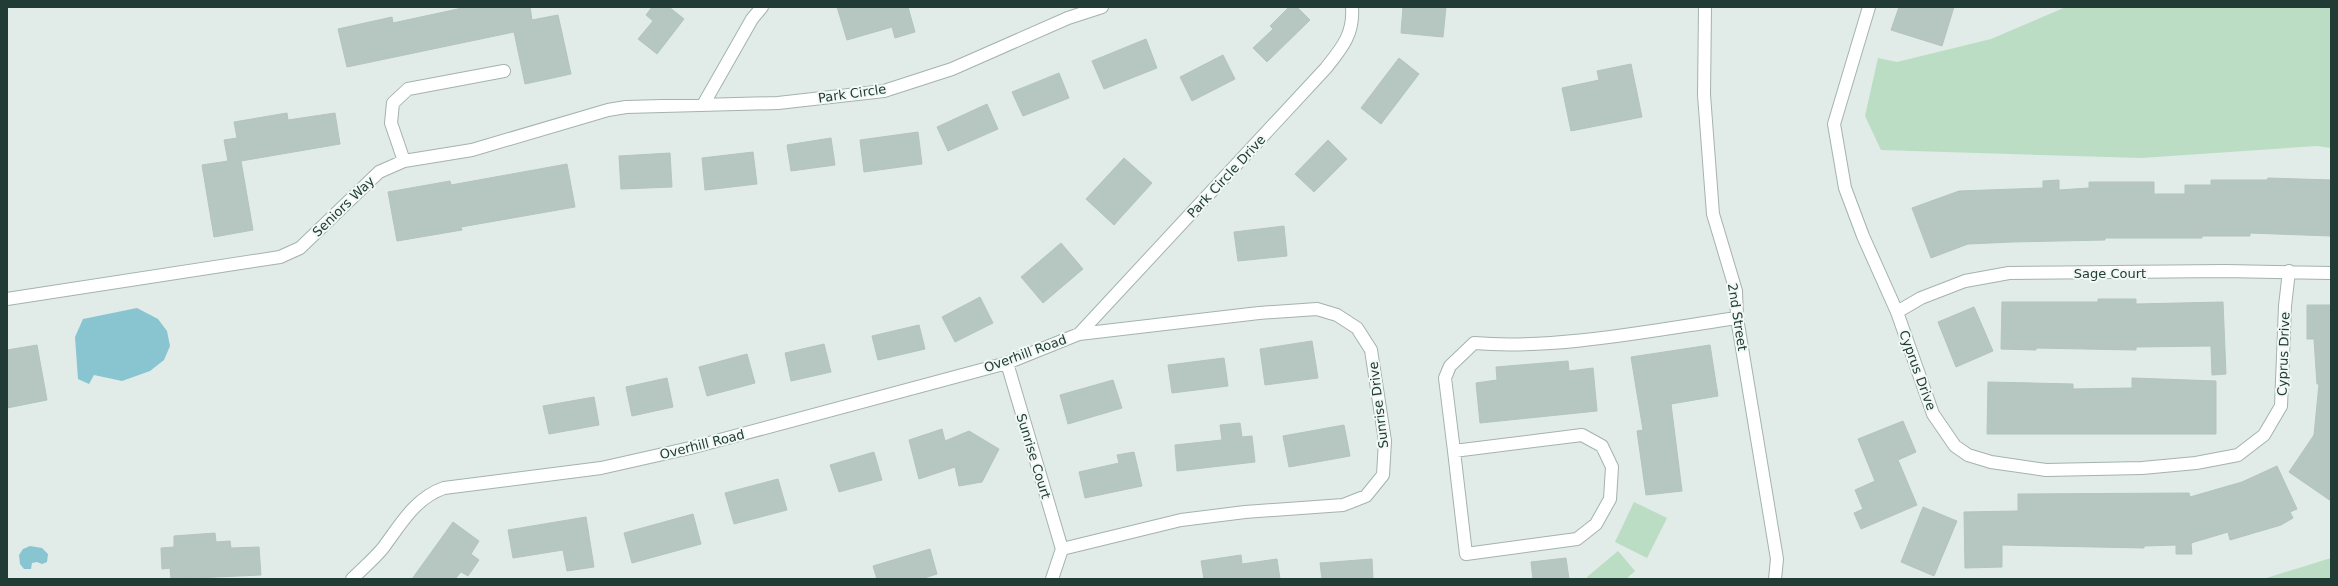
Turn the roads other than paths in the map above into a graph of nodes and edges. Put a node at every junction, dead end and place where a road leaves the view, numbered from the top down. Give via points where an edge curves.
1 (762, 7) edge
2 (1102, 7) edge
3 (1352, 7) edge
4 (1706, 7) edge
5 (1869, 7) edge
6 (504, 72) dead end
7 (703, 105) junction
8 (404, 161) junction
9 (2289, 271) junction
10 (2331, 273) edge
11 (7, 299) edge
12 (1897, 312) junction
13 (1738, 318) junction
14 (1079, 334) junction
15 (1007, 363) junction
16 (1454, 451) junction
17 (1062, 549) junction
18 (352, 579) edge
19 (1052, 579) edge
20 (1775, 579) edge

1 - 7 street via 752,19
2 - 7 street, Park Circle via 1068,18 952,69 884,90 778,103
3 - 14 street, Park Circle Drive via 1348,40 1326,68
4 - 13 street, 2nd Street via 1704,96 1713,214 1736,291
5 - 12 street, Cyprus Drive via 1834,124 1845,188
6 - 8 street via 408,89 392,103 391,123
7 - 8 street, Seniors Way via 608,110 472,150
8 - 11 street, Seniors Way via 378,172 300,248 280,257
9 - 10 street, Sage Court
9 - 12 street, Sage Court via 2009,273 1965,281 1921,298
9 - 12 street, Cyprus Drive via 2281,406 2264,435 2238,455 2188,464 2142,468 2046,470 1991,462 1968,455 1955,446 1933,414
13 - 16 street via 1620,335 1510,346 1474,343 1456,360 1445,378
13 - 20 street, 2nd Street via 1777,559
14 - 15 street, Overhill Road
14 - 17 street, Sunrise Drive via 1259,313 1317,309 1337,315 1357,328 1371,350 1385,441 1383,475 1366,496 1343,505 1245,512 1181,520
15 - 17 street, Sunrise Court
15 - 18 street, Overhill Road via 683,450 601,468 444,488 431,492 412,508 382,549
16 - 16 street via 1582,435 1602,446 1612,467 1610,499 1596,524 1577,539 1466,554
17 - 19 street

